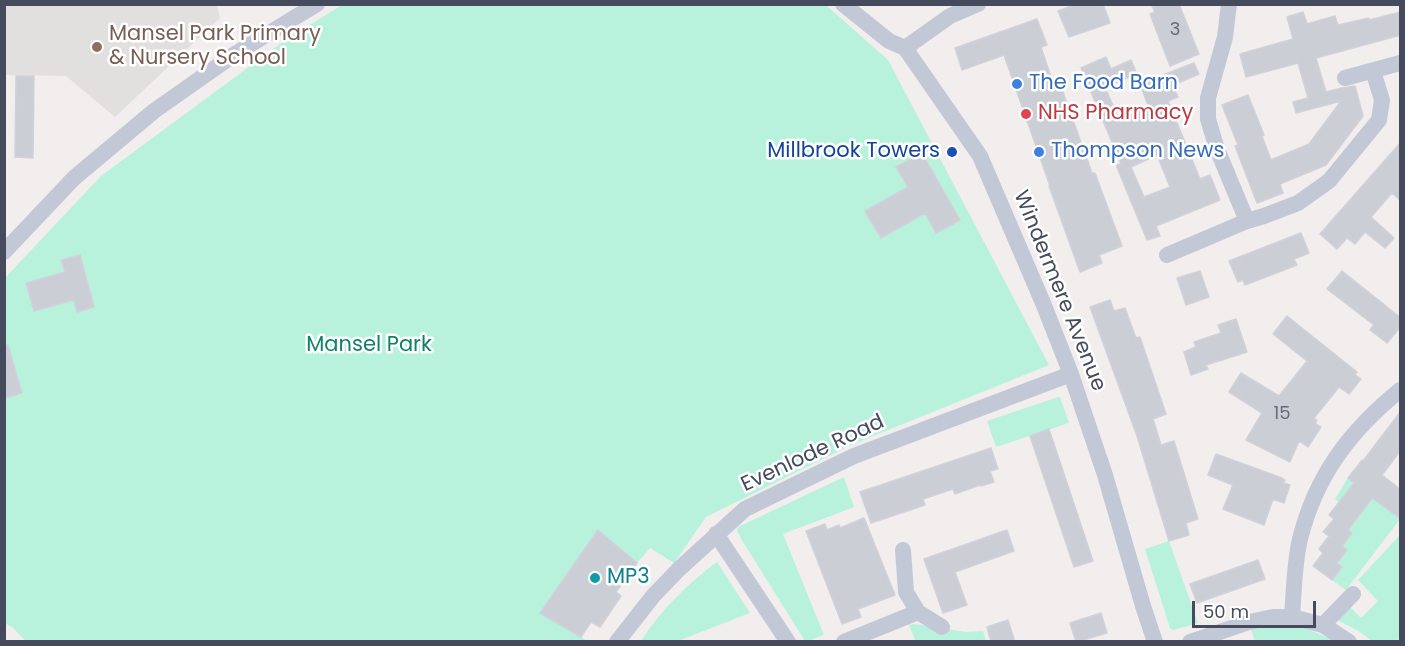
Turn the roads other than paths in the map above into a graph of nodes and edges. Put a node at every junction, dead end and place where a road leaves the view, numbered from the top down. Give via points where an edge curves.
1 (318, 4) edge
2 (843, 4) edge
3 (978, 4) edge
4 (1229, 4) edge
5 (905, 48) junction
6 (1401, 63) edge
7 (1373, 71) junction
8 (1345, 78) dead end
9 (1247, 221) junction
10 (4, 252) edge
11 (1167, 255) dead end
12 (1071, 374) junction
13 (1401, 390) edge
14 (716, 534) junction
15 (903, 550) dead end
16 (1353, 594) dead end
17 (918, 612) junction
18 (1292, 617) junction
19 (1323, 625) junction
20 (942, 627) dead end
21 (617, 642) edge
22 (788, 642) edge
23 (844, 642) edge
24 (1155, 642) edge
25 (1190, 642) edge
26 (1349, 642) edge

1 - 10 street via 235,54 154,111 74,178
2 - 5 street, Windermere Avenue via 889,41
3 - 5 street via 950,16
4 - 9 street via 1225,37 1208,98 1208,119
5 - 12 street, Windermere Avenue via 980,156
6 - 7 street
7 - 8 street
7 - 9 street via 1382,100 1378,120 1329,181 1298,203
9 - 11 street
12 - 14 street, Evenlode Road via 854,456 745,509
12 - 24 street, Windermere Avenue
13 - 18 street via 1350,439 1317,491 1300,540
14 - 21 street, Evenlode Road via 653,596
14 - 22 street
15 - 17 street via 906,592
16 - 19 street
17 - 20 street
17 - 23 street
18 - 19 street
18 - 25 street via 1249,622
19 - 26 street

